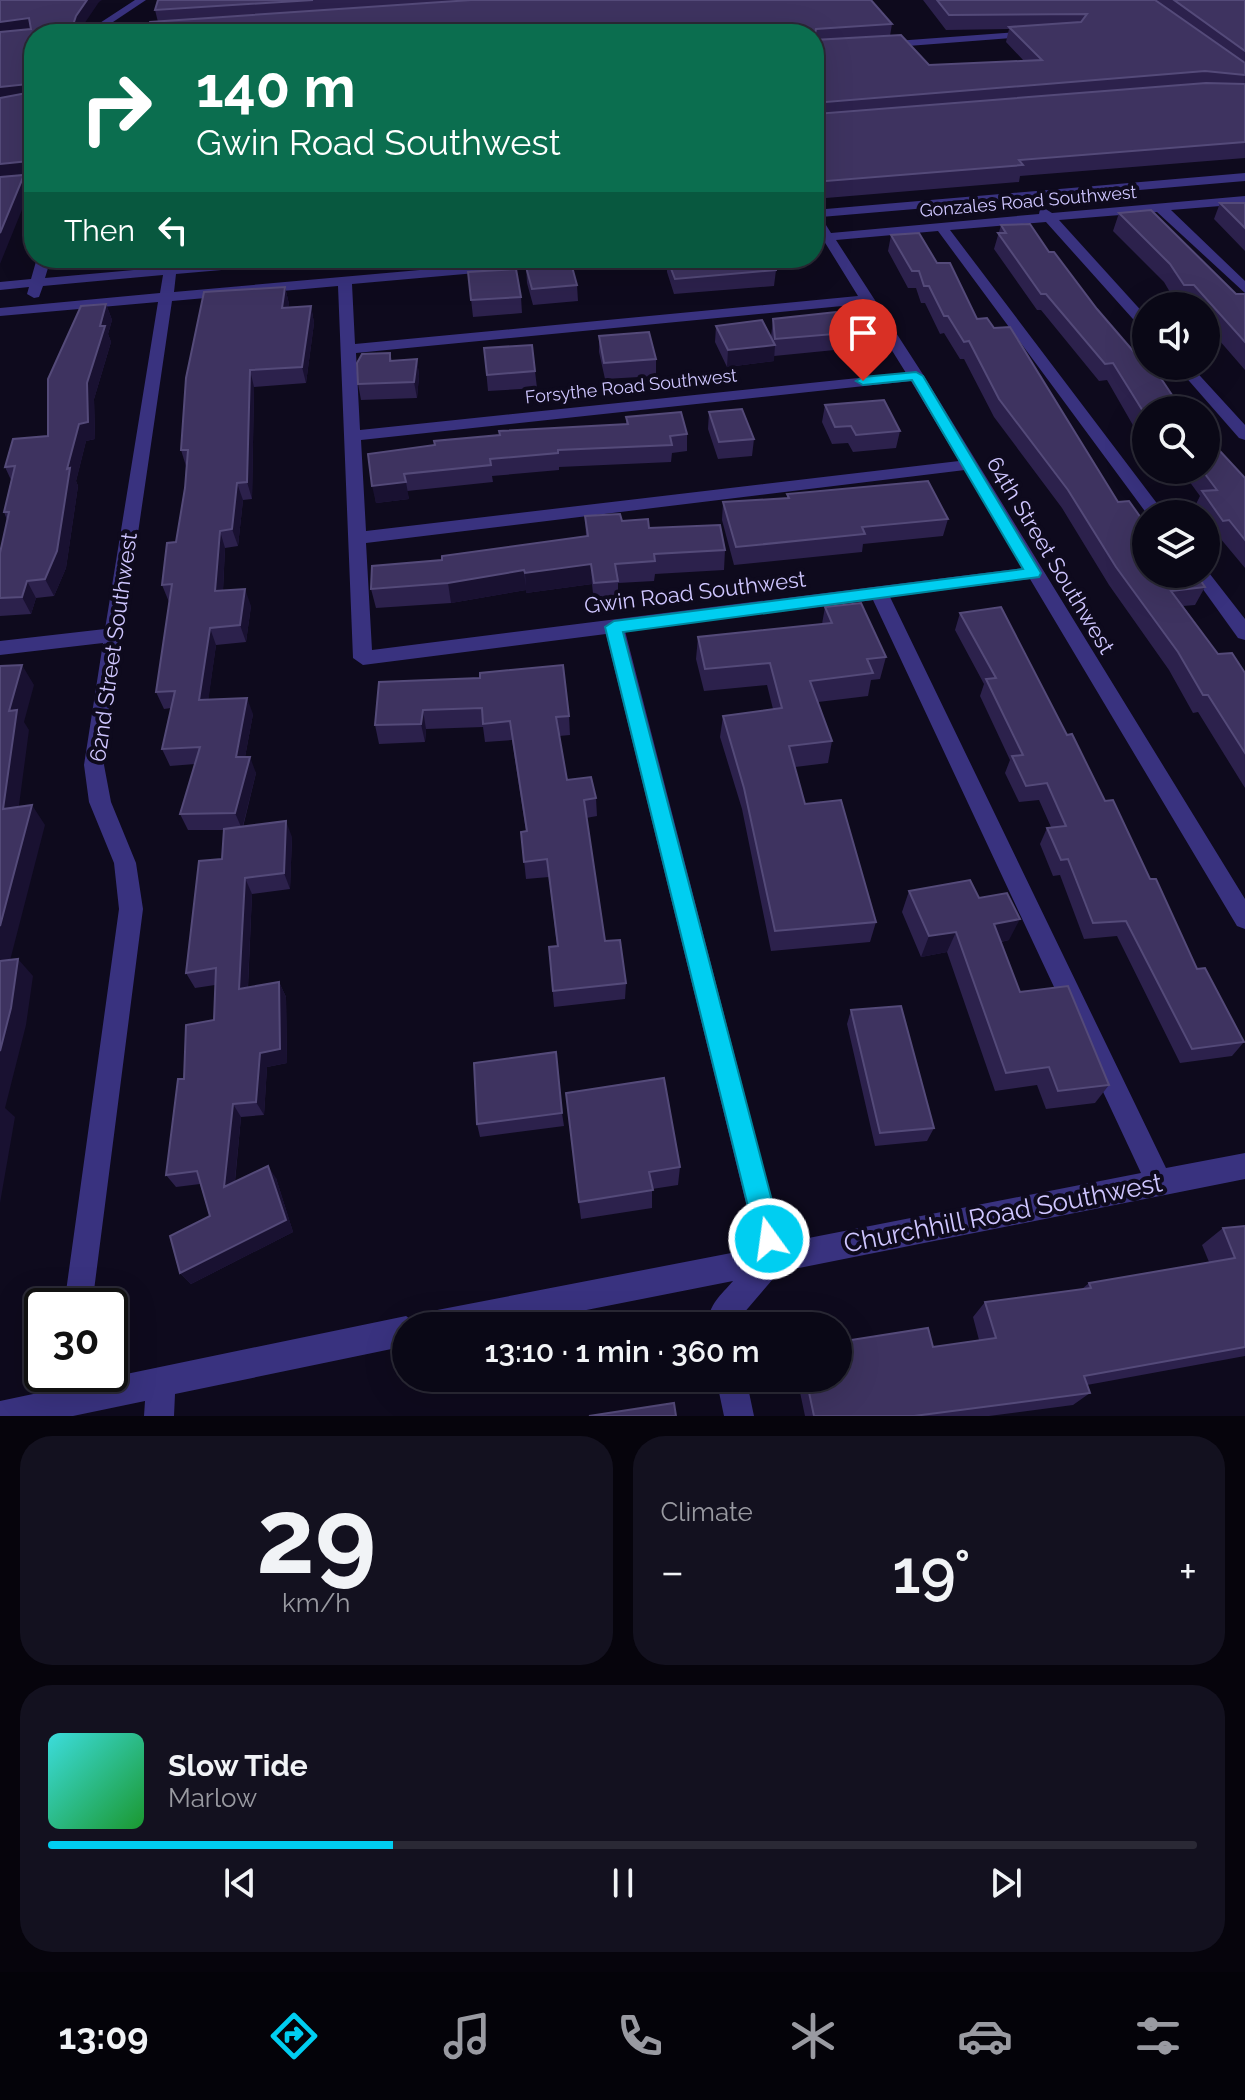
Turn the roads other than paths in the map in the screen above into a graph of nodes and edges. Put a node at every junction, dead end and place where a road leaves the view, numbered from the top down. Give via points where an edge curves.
1 (141, 0) edge
2 (104, 24) edge
3 (1046, 33) edge
4 (875, 45) edge
5 (1243, 179) edge
6 (24, 184) edge
7 (0, 186) edge
8 (1030, 197) junction
9 (1245, 200) edge
10 (1161, 208) junction
11 (824, 214) edge
12 (1049, 217) junction
13 (941, 227) junction
14 (824, 238) edge
15 (824, 242) edge
16 (41, 268) edge
17 (203, 268) edge
18 (472, 268) edge
19 (170, 271) junction
20 (345, 281) junction
21 (37, 283) junction
22 (0, 286) edge
23 (1245, 289) edge
24 (167, 298) junction
25 (868, 299) junction
26 (29, 309) junction
27 (1132, 309) edge
28 (0, 312) edge
29 (348, 349) junction
30 (916, 376) junction
31 (1196, 380) edge
32 (1245, 435) edge
33 (350, 436) junction
34 (968, 465) junction
35 (1146, 500) edge
36 (358, 538) junction
37 (1033, 573) junction
38 (1211, 588) edge
39 (879, 593) junction
40 (614, 627) junction
41 (1245, 633) edge
42 (114, 635) junction
43 (0, 648) edge
44 (1245, 919) edge
45 (1245, 1166) edge
46 (1160, 1184) junction
47 (773, 1257) junction
48 (80, 1288) edge
49 (501, 1312) edge
50 (725, 1312) edge
51 (392, 1334) edge
52 (161, 1381) junction
53 (128, 1383) edge
54 (57, 1392) edge
55 (734, 1392) edge
56 (0, 1416) edge
57 (159, 1416) edge
58 (739, 1416) edge

1 - 2 street
3 - 4 street
5 - 8 street, Gonzales Road Southwest
6 - 7 street
8 - 11 street, Gonzales Road Southwest
8 - 12 street
9 - 10 street, Gonzales Road Southwest
10 - 12 street, Gonzales Road Southwest
10 - 23 street
12 - 13 street, Gonzales Road Southwest
12 - 27 street
13 - 14 street, Gonzales Road Southwest
13 - 35 street
15 - 25 street, 64th Street Southwest
16 - 21 street
17 - 19 street
18 - 20 street
19 - 21 street
19 - 24 street, 62nd Street Southwest
20 - 24 street
20 - 29 street
21 - 22 street
21 - 26 street
24 - 26 street
24 - 42 street, 62nd Street Southwest
25 - 29 street
25 - 30 street, 64th Street Southwest
26 - 28 street
29 - 33 street
30 - 33 street, Forsythe Road Southwest
30 - 34 street, 64th Street Southwest
31 - 32 street
33 - 36 street
34 - 36 street
34 - 37 street, 64th Street Southwest
36 - 40 street, Gwin Road Southwest via 363,658
37 - 39 street, Gwin Road Southwest
37 - 44 street, 64th Street Southwest
38 - 41 street
39 - 40 street, Gwin Road Southwest
39 - 46 street
40 - 47 street
42 - 43 street
42 - 48 street, 62nd Street Southwest via 94,765 100,802 125,863 131,909
45 - 46 street, Churchhill Road Southwest
46 - 47 street, Churchhill Road Southwest
47 - 49 street, Churchhill Road Southwest
47 - 50 street
51 - 52 street
52 - 53 street
52 - 57 street
54 - 56 street
55 - 58 street

